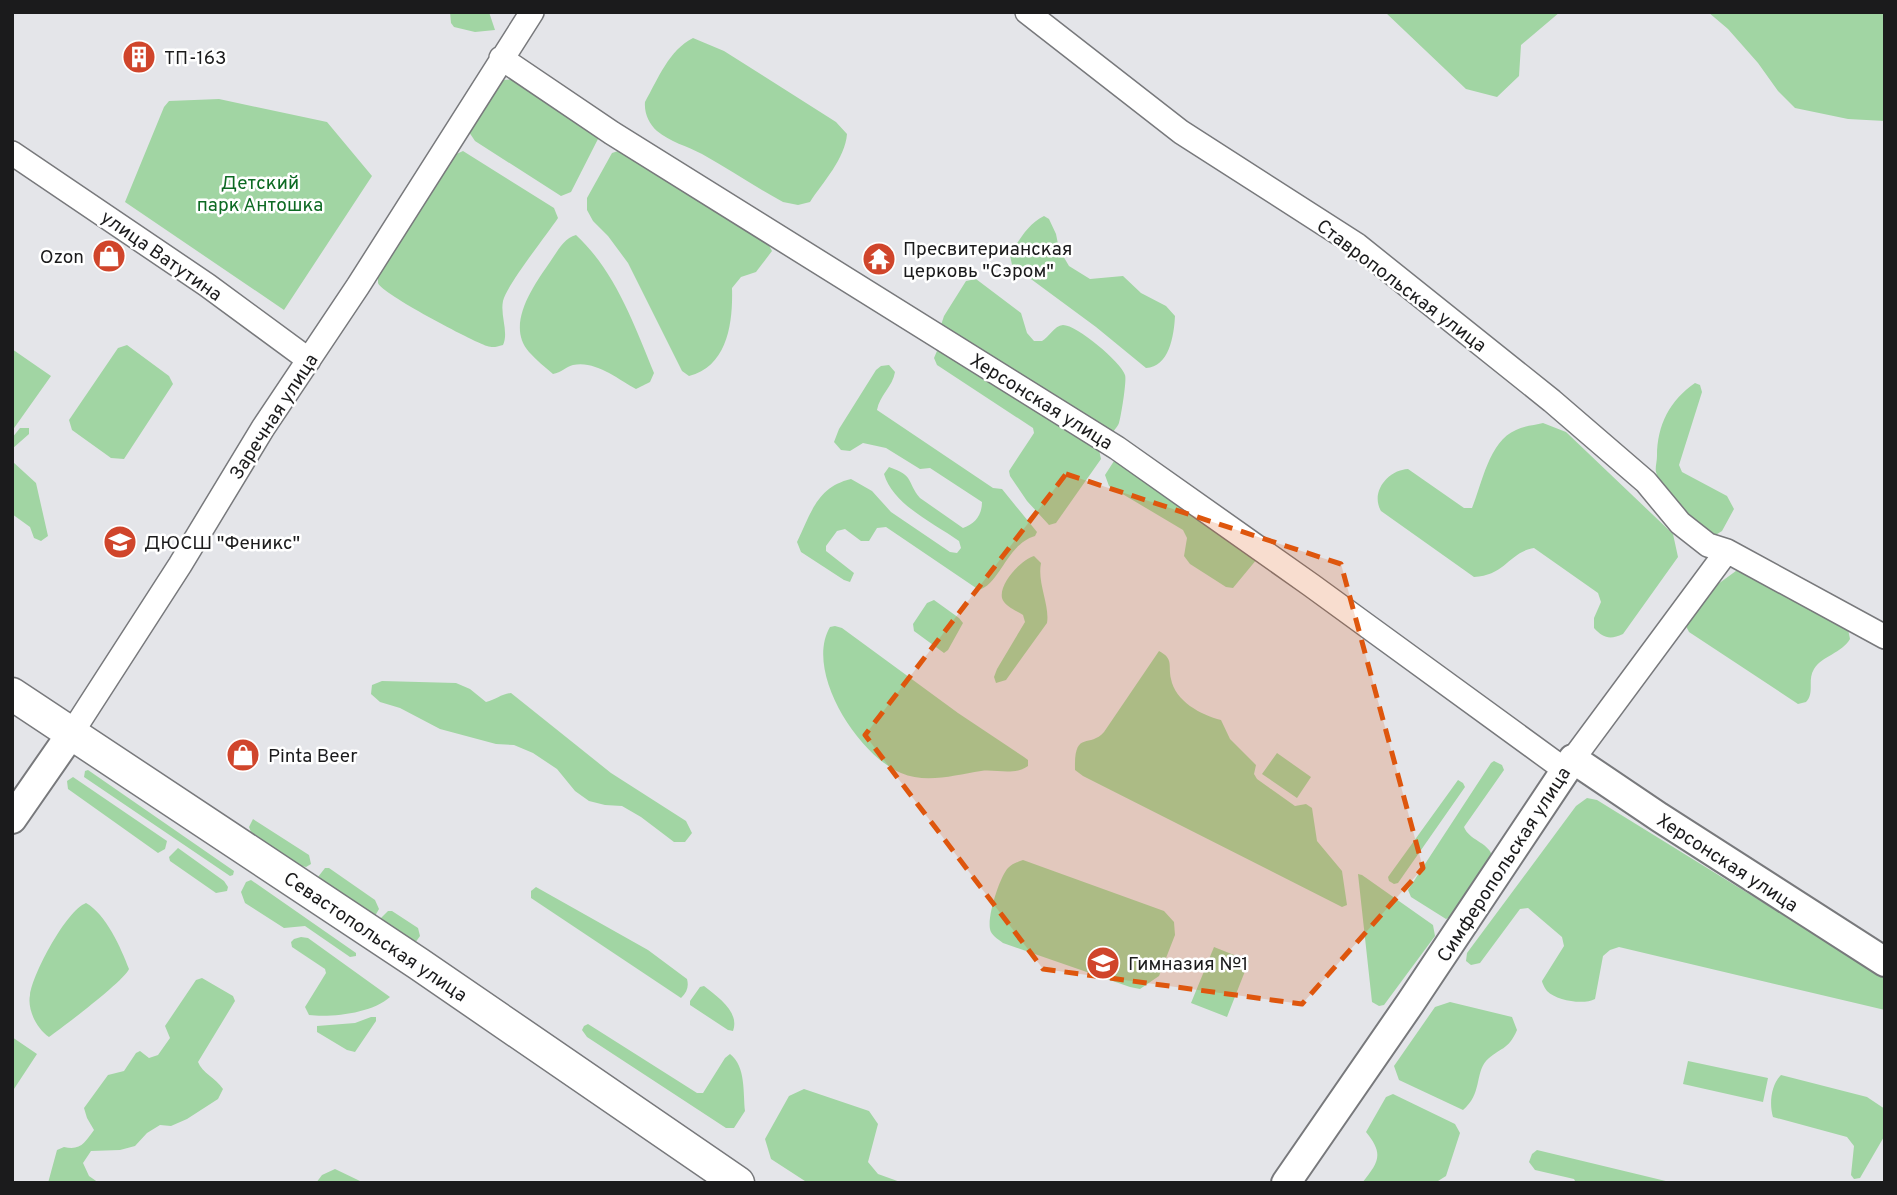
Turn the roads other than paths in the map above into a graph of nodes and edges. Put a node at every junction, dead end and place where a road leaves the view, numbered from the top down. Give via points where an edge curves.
1 (532, 12) edge
2 (1027, 12) edge
3 (501, 58) junction
4 (12, 153) edge
5 (309, 360) junction
6 (1727, 551) junction
7 (1885, 636) edge
8 (12, 694) edge
9 (71, 734) junction
10 (1569, 765) junction
11 (12, 819) edge
12 (1885, 962) edge
13 (738, 1183) edge
14 (1286, 1183) edge

1 - 3 street, Заречная улица
2 - 6 street, Ставропольская улица via 1181,132 1357,245 1552,401 1646,482 1680,523 1708,545
3 - 5 street, Заречная улица
3 - 10 street, Херсонская улица via 612,133 1117,449
4 - 5 street, улица Ватутина
5 - 9 street, Заречная улица
6 - 7 street, Ставропольская улица
6 - 10 street, Симферопольская улица
8 - 9 main road, Севастопольская улица
9 - 11 street, Заречная улица
9 - 13 main road, Севастопольская улица via 419,964
10 - 12 street, Херсонская улица
10 - 14 street, Симферопольская улица

